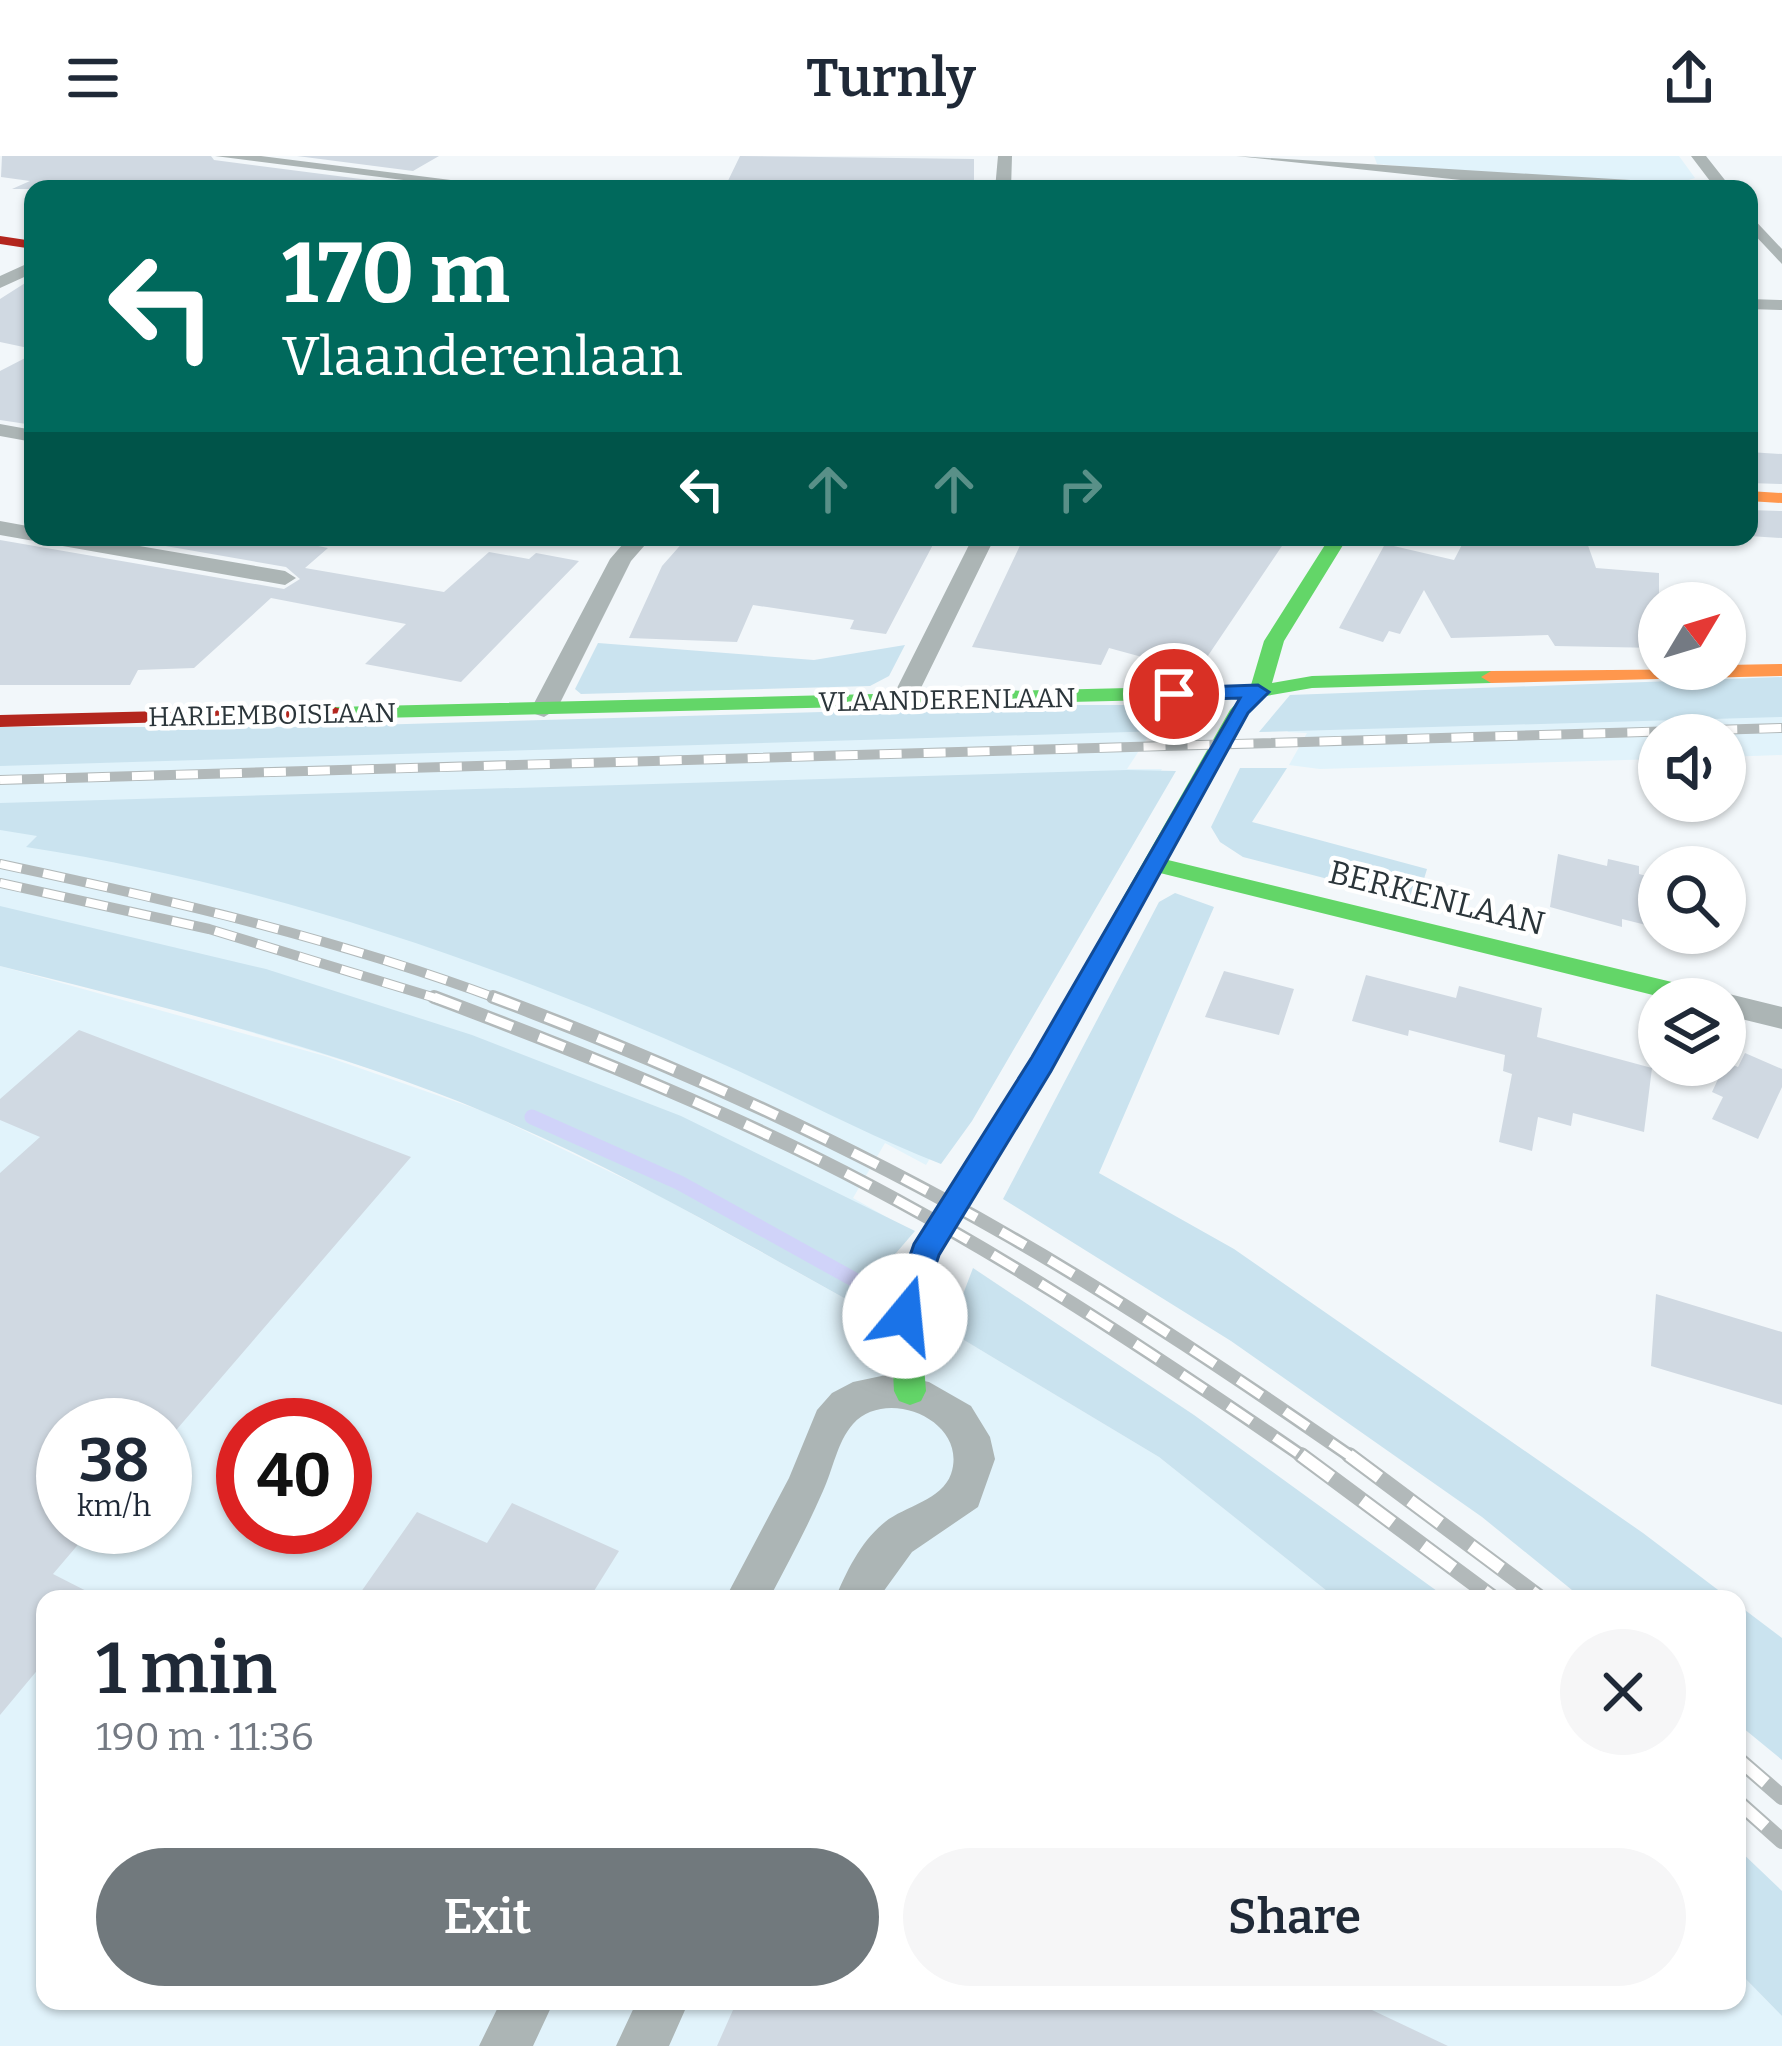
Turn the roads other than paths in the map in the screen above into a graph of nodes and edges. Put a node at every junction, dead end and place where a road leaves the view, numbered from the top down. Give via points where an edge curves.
1 (222, 156) edge
2 (372, 156) edge
3 (1243, 156) edge
4 (1698, 156) edge
5 (353, 171) junction
6 (336, 180) edge
7 (434, 180) edge
8 (1508, 180) edge
9 (1717, 180) edge
10 (1758, 230) edge
11 (1782, 259) edge
12 (119, 546) edge
13 (633, 546) edge
14 (980, 546) edge
15 (1333, 546) edge
16 (285, 578) dead end
17 (1782, 670) edge
18 (1258, 692) junction
19 (909, 702) junction
20 (544, 709) junction
21 (0, 721) edge
22 (1153, 864) junction
23 (1638, 983) edge
24 (1746, 1009) edge
25 (1782, 1018) edge
26 (910, 1390) junction
27 (751, 1590) edge
28 (862, 1590) edge
29 (524, 2010) edge
30 (660, 2010) edge
31 (505, 2046) edge
32 (642, 2046) edge

1 - 5 street
2 - 5 street
3 - 8 street
4 - 9 street
5 - 6 street
5 - 7 street
10 - 11 street
12 - 16 street
13 - 20 street
14 - 19 street
15 - 18 street via 1274,641
17 - 18 street, VLAANDERENLAAN via 1312,682
18 - 19 street, VLAANDERENLAAN
18 - 22 street
19 - 20 street, VLAANDERENLAAN
20 - 21 street, HARLEMBOISLAAN
22 - 23 street, BERKENLAAN
22 - 26 street via 925,1252 905,1316
24 - 25 street
26 - 27 street via 858,1398 826,1427
26 - 28 street via 956,1418 974,1450 974,1469 957,1501 895,1540
29 - 31 street
30 - 32 street

